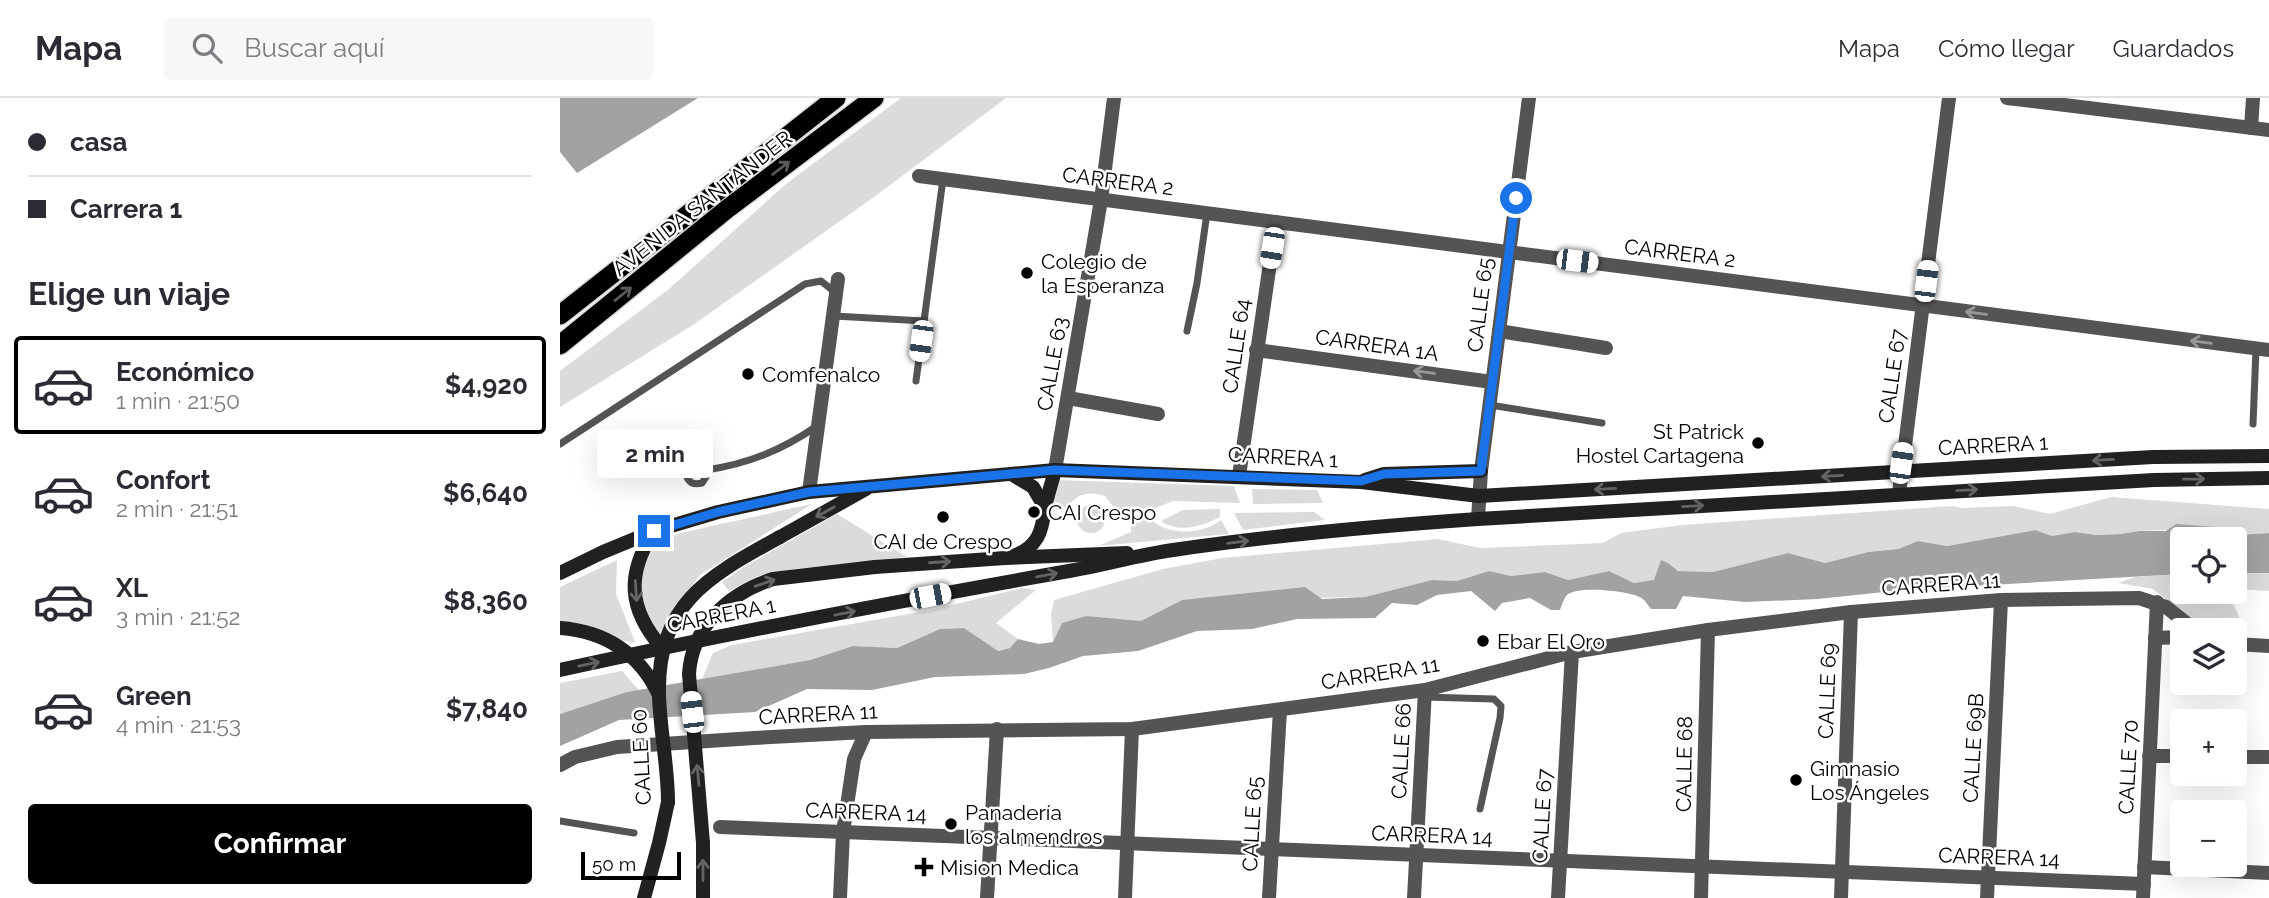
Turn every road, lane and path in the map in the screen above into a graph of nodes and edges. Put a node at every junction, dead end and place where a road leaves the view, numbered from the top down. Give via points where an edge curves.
1 (836, 98) edge
2 (873, 98) edge
3 (1114, 98) edge
4 (1529, 98) edge
5 (1949, 98) edge
6 (2007, 98) edge
7 (2253, 98) edge
8 (2250, 128) junction
9 (2269, 130) edge
10 (919, 176) dead end
11 (943, 179) junction
12 (1101, 200) junction
13 (1207, 213) junction
14 (1276, 222) junction
15 (1508, 252) junction
16 (837, 286) joint
17 (1923, 306) junction
18 (560, 315) edge
19 (834, 316) junction
20 (924, 321) junction
21 (1187, 331) dead end
22 (1499, 331) junction
23 (560, 345) edge
24 (1605, 348) dead end
25 (1256, 350) junction
26 (2262, 350) edge
27 (916, 381) dead end
28 (1492, 382) junction
29 (1068, 398) junction
30 (1489, 405) junction
31 (1158, 414) dead end
32 (1602, 422) dead end
33 (2253, 424) dead end
34 (817, 425) junction
35 (560, 444) edge
36 (2269, 456) edge
37 (706, 470) dead end
38 (1055, 470) junction
39 (1481, 471) junction
40 (1900, 472) junction
41 (1012, 474) junction
42 (1239, 476) junction
43 (2269, 478) edge
44 (1361, 481) junction
45 (870, 486) junction
46 (809, 492) junction
47 (1899, 493) junction
48 (1479, 496) junction
49 (1045, 508) junction
50 (1479, 519) junction
51 (654, 531) junction
52 (1170, 551) junction
53 (1005, 558) junction
54 (560, 573) edge
55 (2001, 600) junction
56 (2157, 602) junction
57 (1851, 612) junction
58 (2179, 618) edge
59 (560, 628) edge
60 (1708, 630) junction
61 (2170, 637) edge
62 (2155, 638) junction
63 (2247, 645) edge
64 (2269, 646) edge
65 (662, 648) junction
66 (1572, 652) junction
67 (560, 670) edge
68 (659, 694) junction
69 (1425, 694) junction
70 (1280, 710) junction
71 (997, 729) junction
72 (1132, 729) junction
73 (866, 732) junction
74 (2149, 756) junction
75 (2170, 756) edge
76 (2247, 757) edge
77 (2269, 757) edge
78 (560, 765) edge
79 (1480, 809) dead end
80 (560, 821) edge
81 (720, 827) dead end
82 (843, 832) junction
83 (634, 833) dead end
84 (991, 838) junction
85 (1127, 843) junction
86 (1271, 849) junction
87 (1416, 855) junction
88 (1561, 861) junction
89 (1702, 867) junction
90 (2144, 867) junction
91 (1842, 872) junction
92 (2269, 873) edge
93 (1988, 878) junction
94 (2143, 891) edge
95 (644, 898) edge
96 (703, 898) edge
97 (840, 898) edge
98 (987, 898) edge
99 (1125, 898) edge
100 (1269, 898) edge
101 (1414, 898) edge
102 (1558, 898) edge
103 (1701, 898) edge
104 (1841, 898) edge
105 (1987, 898) edge

1 - 18 highway, AVENIDA SANTANDER
23 -> 2 highway, AVENIDA SANTANDER
3 - 12 street, CALLE 63
4 - 15 street, CALLE 65
5 - 17 street, CALLE 67
6 - 8 street
7 - 8 street
8 - 9 street
10 - 11 street, CARRERA 2
11 - 12 street, CARRERA 2
11 - 20 lane
12 - 13 street, CARRERA 2
12 - 29 street, CALLE 63
13 - 14 street, CARRERA 2
13 - 21 lane
14 - 15 street, CARRERA 2
14 - 25 street, CALLE 64
15 - 17 street, CARRERA 2
15 - 22 street, CALLE 65
16 - 19 street
16 - 35 lane via 821,281 805,285
26 -> 17 street, CARRERA 2
17 - 40 street, CALLE 67
19 - 20 lane
19 - 34 street
20 - 27 lane
22 - 24 street
22 - 28 street, CALLE 65
28 -> 25 street, CARRERA 1A
25 - 42 street, CALLE 64
26 - 33 lane
28 - 30 street, CALLE 65
29 - 31 street
29 - 38 street, CALLE 63
30 - 32 lane
30 - 39 street, CALLE 65
34 - 37 lane via 776,451
34 - 46 street
36 -> 40 main road, CARRERA 1 via 2153,457
38 - 41 main road, CARRERA 1
38 - 42 main road, CARRERA 1
38 - 49 main road
39 - 44 main road via 1384,474
39 - 48 street, CALLE 65
40 - 47 street, CALLE 67
40 -> 48 main road, CARRERA 1
41 - 45 main road, CARRERA 1
41 - 49 main road via 1033,487
42 - 44 main road, CARRERA 1
47 -> 43 main road, CARRERA 1
44 - 48 main road, CARRERA 1
45 - 46 main road, CARRERA 1
45 -> 68 main road, CALLE 60, bridge via 727,566 704,584 685,603 669,631
46 - 51 main road, CARRERA 1
50 -> 47 main road, CARRERA 1
48 - 50 street, CALLE 65
49 - 53 main road via 1035,542
52 -> 50 main road, CARRERA 1
51 - 54 main road, CARRERA 1
51 -> 65 main road via 635,569 634,591 638,612
52 - 53 main road
65 -> 52 main road, CARRERA 1
96 -> 53 main road, bridge via 690,660 705,625 734,597 773,579
55 - 56 street, CARRERA 11 via 2139,597
55 - 57 street, CARRERA 11
55 - 93 street, CALLE 69B
56 - 58 street, CARRERA 11
56 - 62 street, CALLE 70
57 - 60 street, CARRERA 11
57 - 91 street, CALLE 69
59 - 68 main road, bridge via 594,634 624,650 648,674
60 - 66 street, CARRERA 11
60 - 89 street, CALLE 68
61 - 62 street
62 - 74 street, CALLE 70
63 - 64 street
67 -> 65 main road, CARRERA 1
66 - 69 street, CARRERA 11
66 - 88 street, CALLE 67
68 - 95 main road, CALLE 60, bridge via 668,802
69 - 70 street, CARRERA 11
69 - 79 lane via 1494,699 1500,706
69 - 87 street, CALLE 66
70 - 72 street, CARRERA 11
70 - 86 street, CALLE 65
71 - 72 street, CARRERA 11
71 - 73 street, CARRERA 11
71 - 84 street
72 - 85 street
73 - 78 street, CARRERA 11 via 617,747
73 - 82 street via 854,759
74 - 75 street
74 - 90 street, CALLE 70
76 - 77 street
80 - 83 lane
81 - 82 street, CARRERA 14
82 - 84 street, CARRERA 14
82 - 97 street
84 - 85 street, CARRERA 14
84 - 98 street
85 - 86 street, CARRERA 14
85 - 99 street
86 - 87 street, CARRERA 14
86 - 100 street, CALLE 65
87 - 88 street, CARRERA 14
87 - 101 street, CALLE 66
88 - 89 street, CARRERA 14
88 - 102 street, CALLE 67
89 - 91 street, CARRERA 14
89 - 103 street, CALLE 68
90 - 92 street
90 - 94 street, CALLE 70
91 - 93 street, CARRERA 14
91 - 104 street, CALLE 69
93 - 94 street, CARRERA 14
93 - 105 street, CALLE 69B

